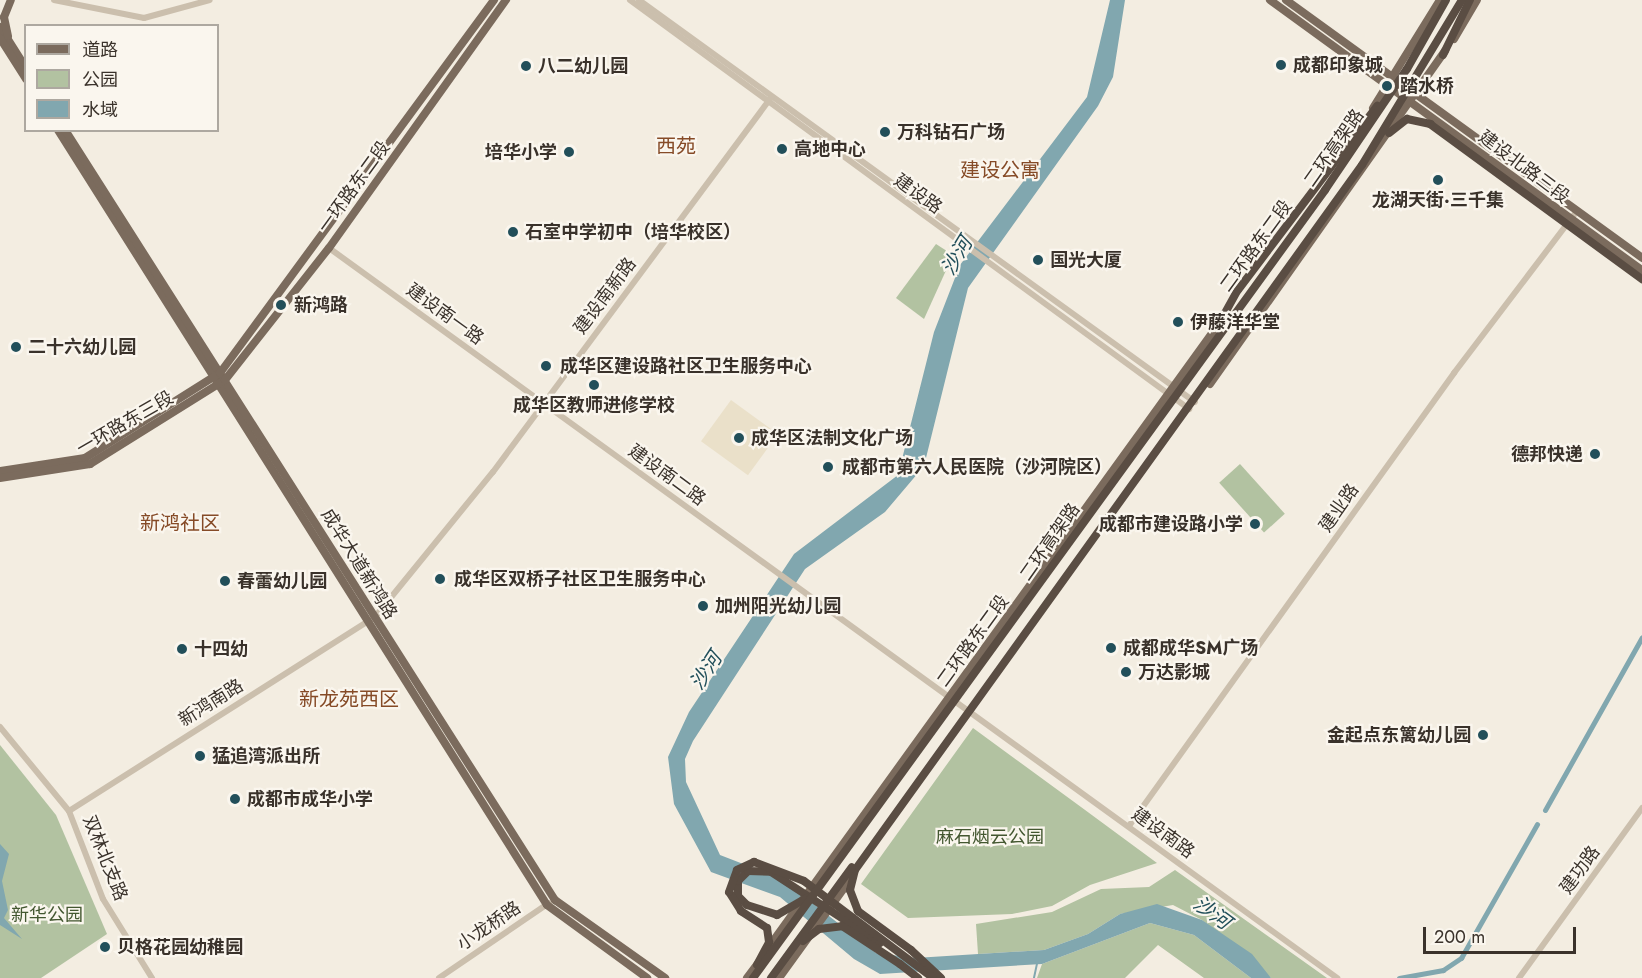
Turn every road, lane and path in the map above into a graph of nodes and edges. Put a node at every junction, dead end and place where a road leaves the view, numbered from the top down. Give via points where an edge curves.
1 (12, 0) edge
2 (54, 0) edge
3 (210, 0) edge
4 (494, 0) edge
5 (506, 0) edge
6 (630, 0) edge
7 (639, 0) edge
8 (1270, 0) edge
9 (1286, 0) edge
10 (1440, 0) edge
11 (1446, 0) edge
12 (1462, 0) edge
13 (1470, 0) edge
14 (1477, 0) edge
15 (0, 27) edge
16 (4, 40) edge
17 (1443, 55) junction
18 (24, 65) edge
19 (1404, 73) junction
20 (24, 75) edge
21 (1394, 78) junction
22 (1389, 86) junction
23 (1416, 99) junction
24 (770, 100) junction
25 (59, 132) edge
26 (66, 132) edge
27 (1362, 165) junction
28 (1577, 211) junction
29 (1569, 219) junction
30 (329, 248) junction
31 (1642, 258) edge
32 (1642, 270) edge
33 (1642, 279) edge
34 (1220, 322) junction
35 (219, 379) junction
36 (1173, 386) junction
37 (1168, 394) junction
38 (544, 404) junction
39 (1193, 406) junction
40 (2, 474) edge
41 (801, 590) joint
42 (372, 620) junction
43 (950, 698) junction
44 (971, 712) junction
45 (0, 727) edge
46 (1642, 808) edge
47 (69, 811) junction
48 (1129, 826) junction
49 (877, 833) junction
50 (825, 879) junction
51 (555, 900) junction
52 (547, 905) junction
53 (782, 963) junction
54 (152, 978) edge
55 (439, 978) edge
56 (647, 978) edge
57 (664, 978) edge
58 (747, 978) edge
59 (753, 978) edge
60 (771, 978) edge
61 (779, 978) edge
62 (918, 978) edge
63 (926, 978) edge
64 (933, 978) edge
65 (941, 978) edge
66 (1336, 978) edge
67 (1519, 978) edge

1 - 16 main road via 4,17
2 - 3 street via 144,18
4 - 35 main road, 一环路东二段
5 - 30 main road, 一环路东二段
6 - 24 street, 建设路
7 - 24 street, 建设路
8 - 22 main road, 建设北路三段
9 - 21 main road, 建设北路三段
10 - 21 main road, 二环路东二段
11 - 19 highway, 二环高架路, bridge
12 - 27 highway, 二环高架路, bridge
13 - 17 highway
14 - 17 main road
15 - 16 main road
16 - 18 main road
16 - 20 main road
17 - 23 main road
19 - 34 highway, bridge via 1322,173 1238,290
19 - 50 highway, 二环高架路, bridge
21 - 22 main road, 二环路东二段
21 - 23 main road, 建设北路三段
22 - 23 main road, 建设北路三段
22 - 34 main road, 二环路东二段
23 - 28 main road, 建设北路三段
23 - 29 main road, 建设北路三段
23 - 39 main road
24 - 36 street, 建设路 via 975,241
24 - 37 street, 建设路
24 - 38 street, 建设南新路
25 - 35 main road, 成华大道新鸿路
26 - 35 main road, 成华大道新鸿路
27 - 33 highway, bridge via 1397,123 1422,120
27 - 49 highway, 二环高架路, bridge
28 - 29 street, 建业路
28 - 31 main road, 建设北路三段
29 - 32 main road, 建设北路三段
29 - 48 street, 建业路
30 - 35 main road, 一环路东二段
30 - 38 street, 建设南一路
34 - 36 main road, 二环路东二段
35 - 40 main road, 一环路东三段 via 90,464
35 - 42 main road, 成华大道新鸿路
36 - 37 main road, 二环路东二段
36 - 39 street, 建设路
37 - 39 street, 建设路
37 - 43 main road, 二环路东二段
38 - 41 street, 建设南二路
38 - 42 street, 建设南新路
39 - 44 main road
41 - 43 street, 建设南路
42 - 47 street, 新鸿南路
42 - 51 main road, 成华大道新鸿路
42 - 52 main road, 成华大道新鸿路
43 - 44 street, 建设南路
43 - 58 main road, 二环路东二段, bridge
44 - 48 street, 建设南路
44 - 61 main road
45 - 47 street, 双林北支路
46 - 67 street, 建功路
47 - 54 street, 双林北支路 via 103,899
48 - 66 street, 建设南路
49 - 53 highway, 二环高架路, bridge
49 - 65 highway, bridge via 852,877 851,898 858,911
50 - 59 highway, 二环高架路, bridge
50 - 63 highway, bridge via 811,892 807,897 803,902 777,915 747,905 736,889 748,871 777,874 793,882 802,889 811,895 821,902 839,914
51 - 52 street, 小龙桥路
51 - 57 main road, 成华大道新鸿路
52 - 55 street, 小龙桥路
52 - 56 main road, 成华大道新鸿路
53 - 60 highway, 二环高架路, bridge
53 - 62 highway, bridge via 812,933 842,926
59 - 64 highway, bridge via 769,934 729,892 737,870 754,862 804,881

